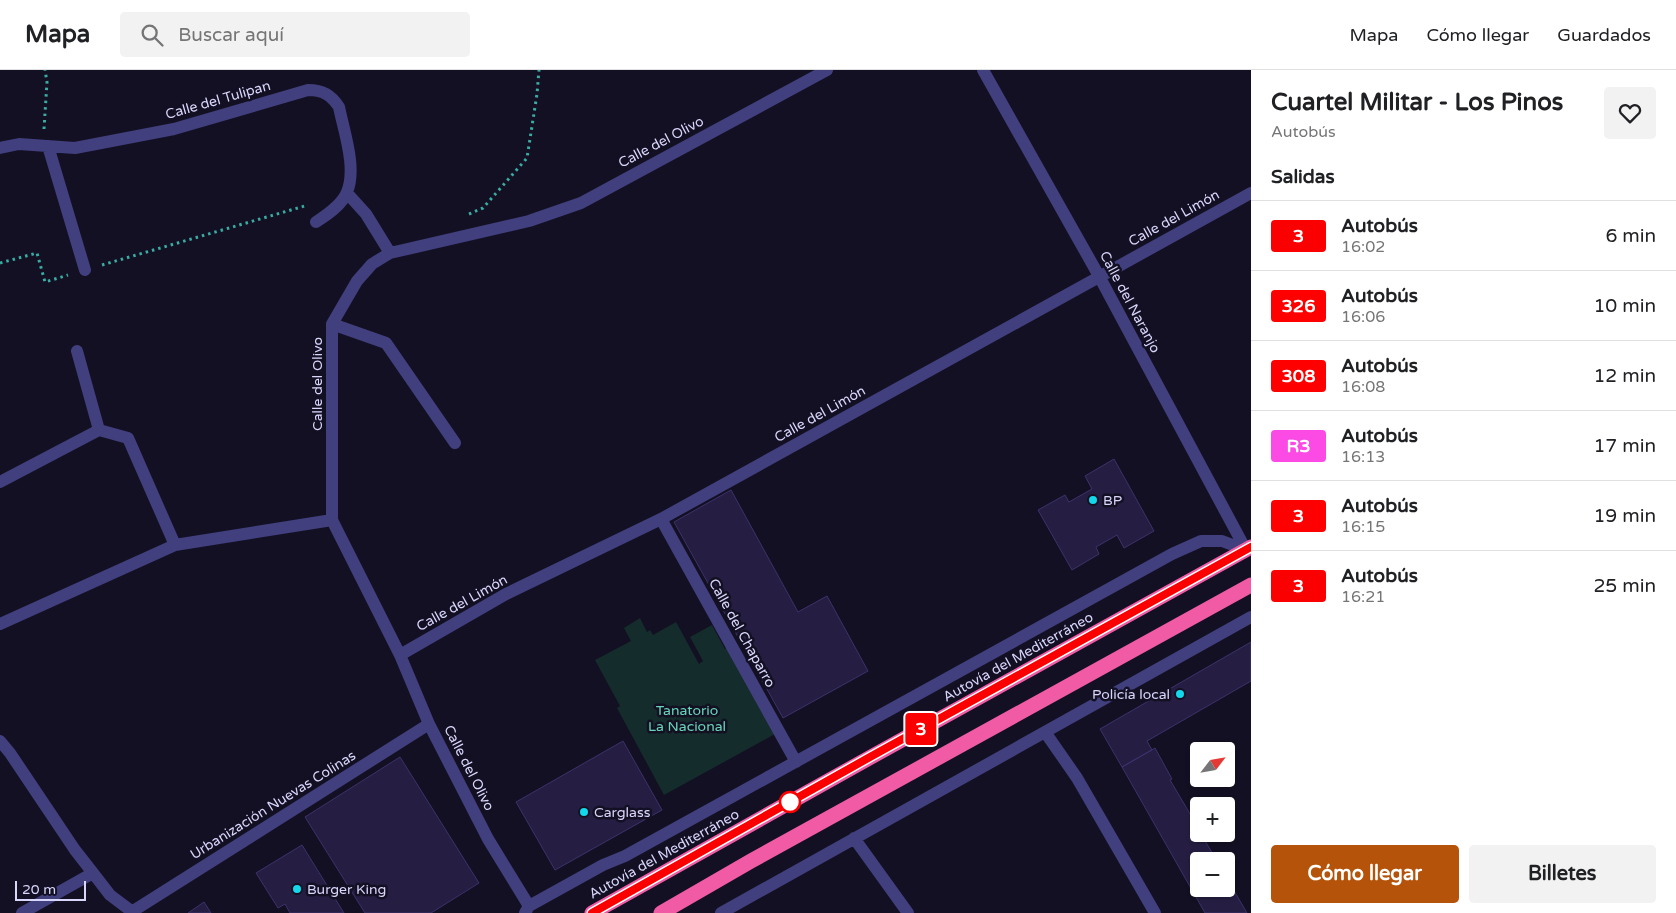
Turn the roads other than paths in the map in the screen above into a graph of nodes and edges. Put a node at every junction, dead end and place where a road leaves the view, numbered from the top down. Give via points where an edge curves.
1 (827, 70) edge
2 (983, 70) edge
3 (48, 146) junction
4 (0, 148) edge
5 (347, 193) junction
6 (1251, 193) edge
7 (316, 222) dead end
8 (390, 253) junction
9 (85, 270) road end
10 (1099, 276) junction
11 (332, 324) junction
12 (77, 350) dead end
13 (99, 430) junction
14 (455, 443) dead end
15 (0, 482) edge
16 (661, 519) junction
17 (332, 520) junction
18 (175, 545) junction
19 (1248, 549) edge
20 (1251, 585) edge
21 (1251, 617) edge
22 (0, 624) edge
23 (400, 655) junction
24 (429, 724) junction
25 (1045, 732) junction
26 (0, 742) edge
27 (796, 762) junction
28 (854, 838) junction
29 (93, 873) junction
30 (527, 909) edge
31 (134, 912) edge
32 (22, 913) edge
33 (592, 913) edge
34 (661, 913) edge
35 (721, 913) edge
36 (908, 913) edge
37 (1155, 913) edge

1 - 8 street, Calle del Olivo via 581,203 529,221
2 - 10 street, Calle del Naranjo
3 - 4 street, Calle del Tulipan via 19,144
3 - 5 street, Calle del Tulipan via 75,148 174,129 308,90 318,90 334,99 339,107 352,171
3 - 9 street
5 - 7 street, Calle del Tulipan via 330,213
5 - 8 street via 366,214
6 - 10 street, Calle del Limón
8 - 11 street, Calle del Olivo via 372,264 357,281
10 - 16 street, Calle del Limón
10 - 19 street, Calle del Naranjo
11 - 14 street via 386,343
11 - 17 street, Calle del Olivo
12 - 13 street
13 - 15 street
13 - 18 street via 128,438
16 - 23 street, Calle del Limón via 506,594
16 - 27 street, Calle del Chaparro
17 - 18 street
17 - 23 street, Calle del Olivo
18 - 22 street
19 - 27 street via 1222,541 1201,541 1172,554
19 - 33 highway, Autovía del Mediterráneo
20 - 34 highway
21 - 25 street
23 - 24 street, Calle del Olivo
24 - 30 street, Calle del Olivo
24 - 31 street, Urbanización Nuevas Colinas
25 - 28 street
25 - 37 street via 1077,778
26 - 29 street, Urbanización Nuevas Colinas
27 - 30 street
28 - 35 street
28 - 36 street
29 - 31 street, Urbanización Nuevas Colinas via 110,895
29 - 32 street

